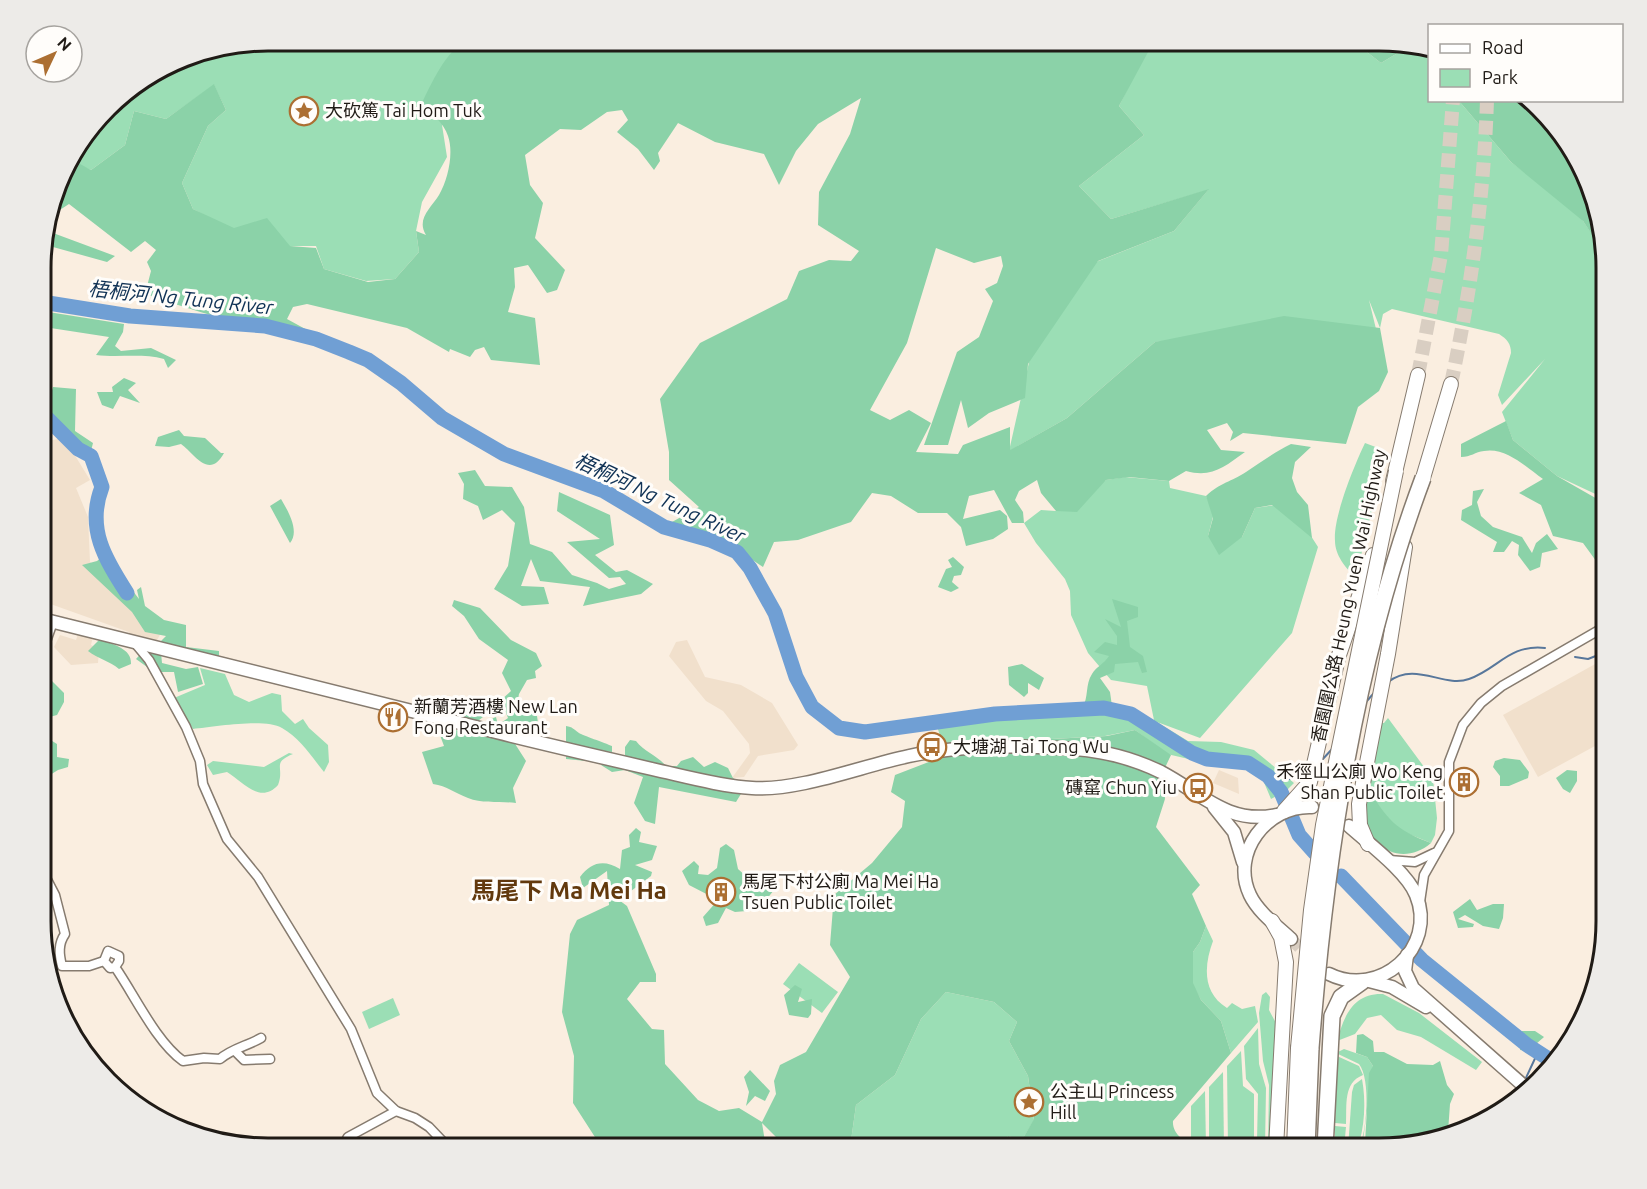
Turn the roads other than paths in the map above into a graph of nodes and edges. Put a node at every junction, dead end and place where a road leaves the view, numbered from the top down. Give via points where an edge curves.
1 (1418, 375) tunnel mouth
2 (1451, 384) tunnel mouth
3 (1396, 471) junction
4 (1423, 478) junction
5 (51, 622) edge
6 (1596, 632) edge
7 (133, 641) junction
8 (1211, 804) junction
9 (1274, 816) junction
10 (1349, 826) dead end
11 (1368, 844) junction
12 (1439, 850) junction
13 (1381, 856) junction
14 (1244, 867) junction
15 (51, 887) edge
16 (1420, 911) junction
17 (1272, 921) junction
18 (1291, 939) tunnel mouth
19 (104, 961) junction
20 (115, 967) junction
21 (1401, 968) junction
22 (1329, 974) dead end
23 (1364, 982) junction
24 (1453, 1023) junction
25 (261, 1038) dead end
26 (1304, 1048) junction
27 (236, 1051) junction
28 (270, 1059) dead end
29 (1522, 1084) edge
30 (396, 1111) junction
31 (347, 1138) edge
32 (439, 1138) edge
33 (1277, 1138) edge
34 (1295, 1138) edge
35 (1307, 1138) edge
36 (1326, 1138) edge

1 - 3 highway, 香園圍公路 Heung Yuen Wai Highway
2 - 4 highway, 香園圍公路 Heung Yuen Wai Highway
3 - 9 highway, bridge via 1336,668 1303,805
3 - 26 highway, 香園圍公路 Heung Yuen Wai Highway, bridge via 1323,825 1311,910
4 - 11 highway, bridge via 1403,559 1369,743 1359,812
4 - 26 highway, 香園圍公路 Heung Yuen Wai Highway, bridge via 1386,591 1349,755
5 - 7 main road
6 - 12 street via 1502,686 1469,717 1458,734 1449,762 1449,831
7 - 8 main road via 530,741 751,788 799,783 941,751 1061,748 1098,752 1142,764 1174,779
7 - 30 street via 150,660 186,727 200,761 203,784 227,839 258,877 351,1029 377,1093
8 - 9 main road via 1240,817
8 - 14 main road via 1234,832
9 - 14 main road via 1250,844
10 - 11 main road
11 - 13 main road
12 - 13 street via 1410,863
12 - 16 street via 1424,874
13 - 16 main road via 1411,887
14 - 17 main road via 1249,894
15 - 19 street via 64,928 59,954 62,966 89,966
16 - 21 main road via 1417,939
17 - 18 main road
17 - 33 highway via 1281,937 1286,962
19 - 20 street via 110,968
19 - 20 street via 108,951 114,952 119,961
20 - 27 street via 183,1061 220,1059 230,1050
21 - 23 main road
21 - 24 main road via 1413,988
22 - 23 main road
23 - 24 main road via 1399,990
23 - 36 highway via 1341,997 1332,1016
24 - 29 main road
25 - 27 street
26 - 34 highway, 香園圍公路 Heung Yuen Wai Highway
26 - 35 highway, 香園圍公路 Heung Yuen Wai Highway
27 - 28 street via 244,1060
30 - 31 street
30 - 32 street via 415,1118

